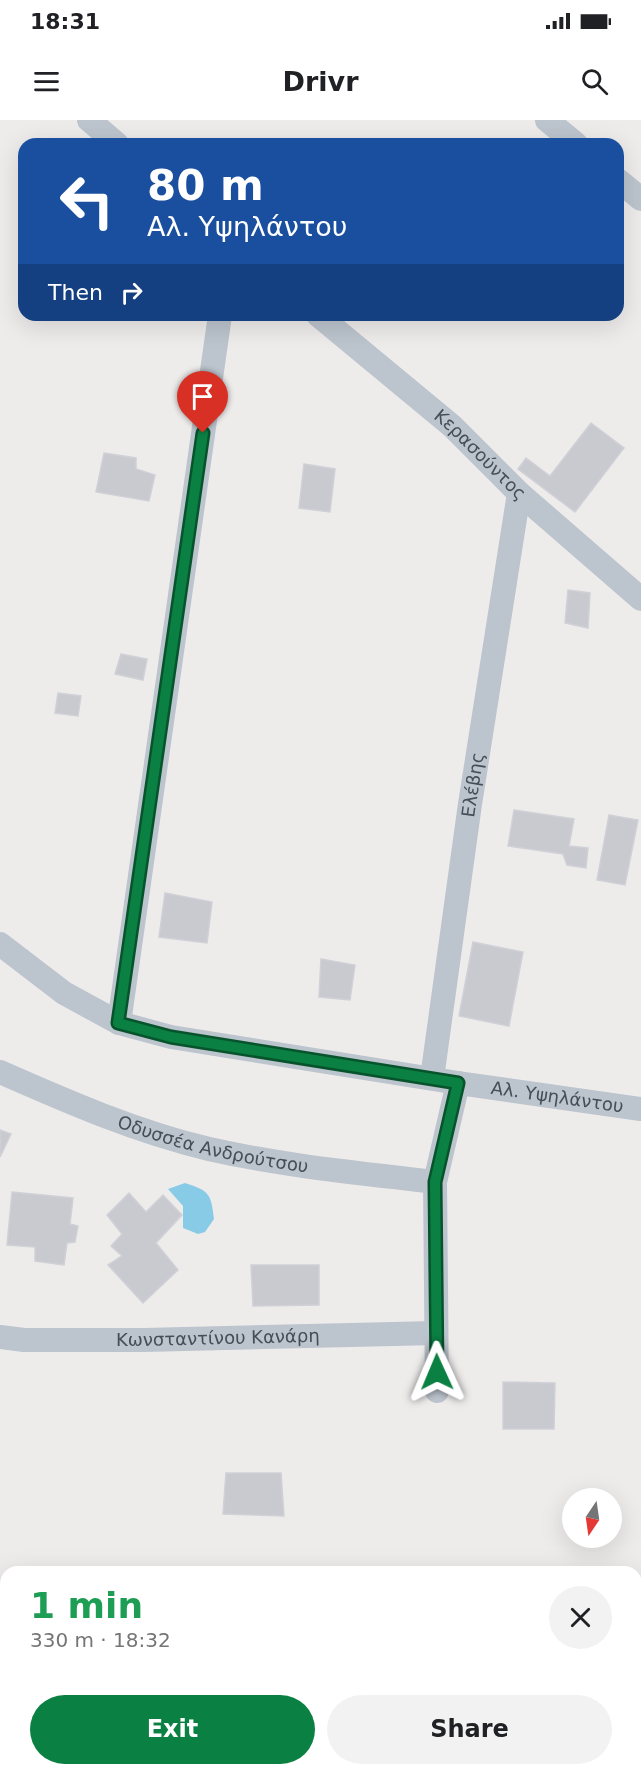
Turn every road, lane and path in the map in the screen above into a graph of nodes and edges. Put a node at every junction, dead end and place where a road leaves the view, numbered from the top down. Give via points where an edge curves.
1 (89, 120) edge
2 (547, 120) edge
3 (110, 138) edge
4 (569, 138) edge
5 (624, 185) edge
6 (641, 199) edge
7 (219, 321) edge
8 (325, 321) edge
9 (519, 493) junction
10 (641, 598) edge
11 (0, 944) edge
12 (118, 1023) junction
13 (0, 1072) edge
14 (432, 1078) junction
15 (458, 1083) junction
16 (641, 1108) edge
17 (435, 1182) junction
18 (436, 1333) junction
19 (0, 1337) edge
20 (437, 1391) dead end

1 - 3 street
2 - 4 street
5 - 6 street
7 - 12 street
8 - 9 street, Κερασούντος via 452,426
9 - 10 street, Κερασούντος
9 - 14 street, Ελέβης
11 - 12 street, Αλ. Υψηλάντου via 64,993
12 - 14 street, Αλ. Υψηλάντου via 171,1037
13 - 17 street, Οδυσσέα Ανδρούτσου via 141,1130 208,1149 277,1163
14 - 15 street, Αλ. Υψηλάντου
15 - 16 street, Αλ. Υψηλάντου
15 - 17 street
17 - 18 street
18 - 19 street, Κωνσταντίνου Κανάρη via 144,1340
18 - 20 street

